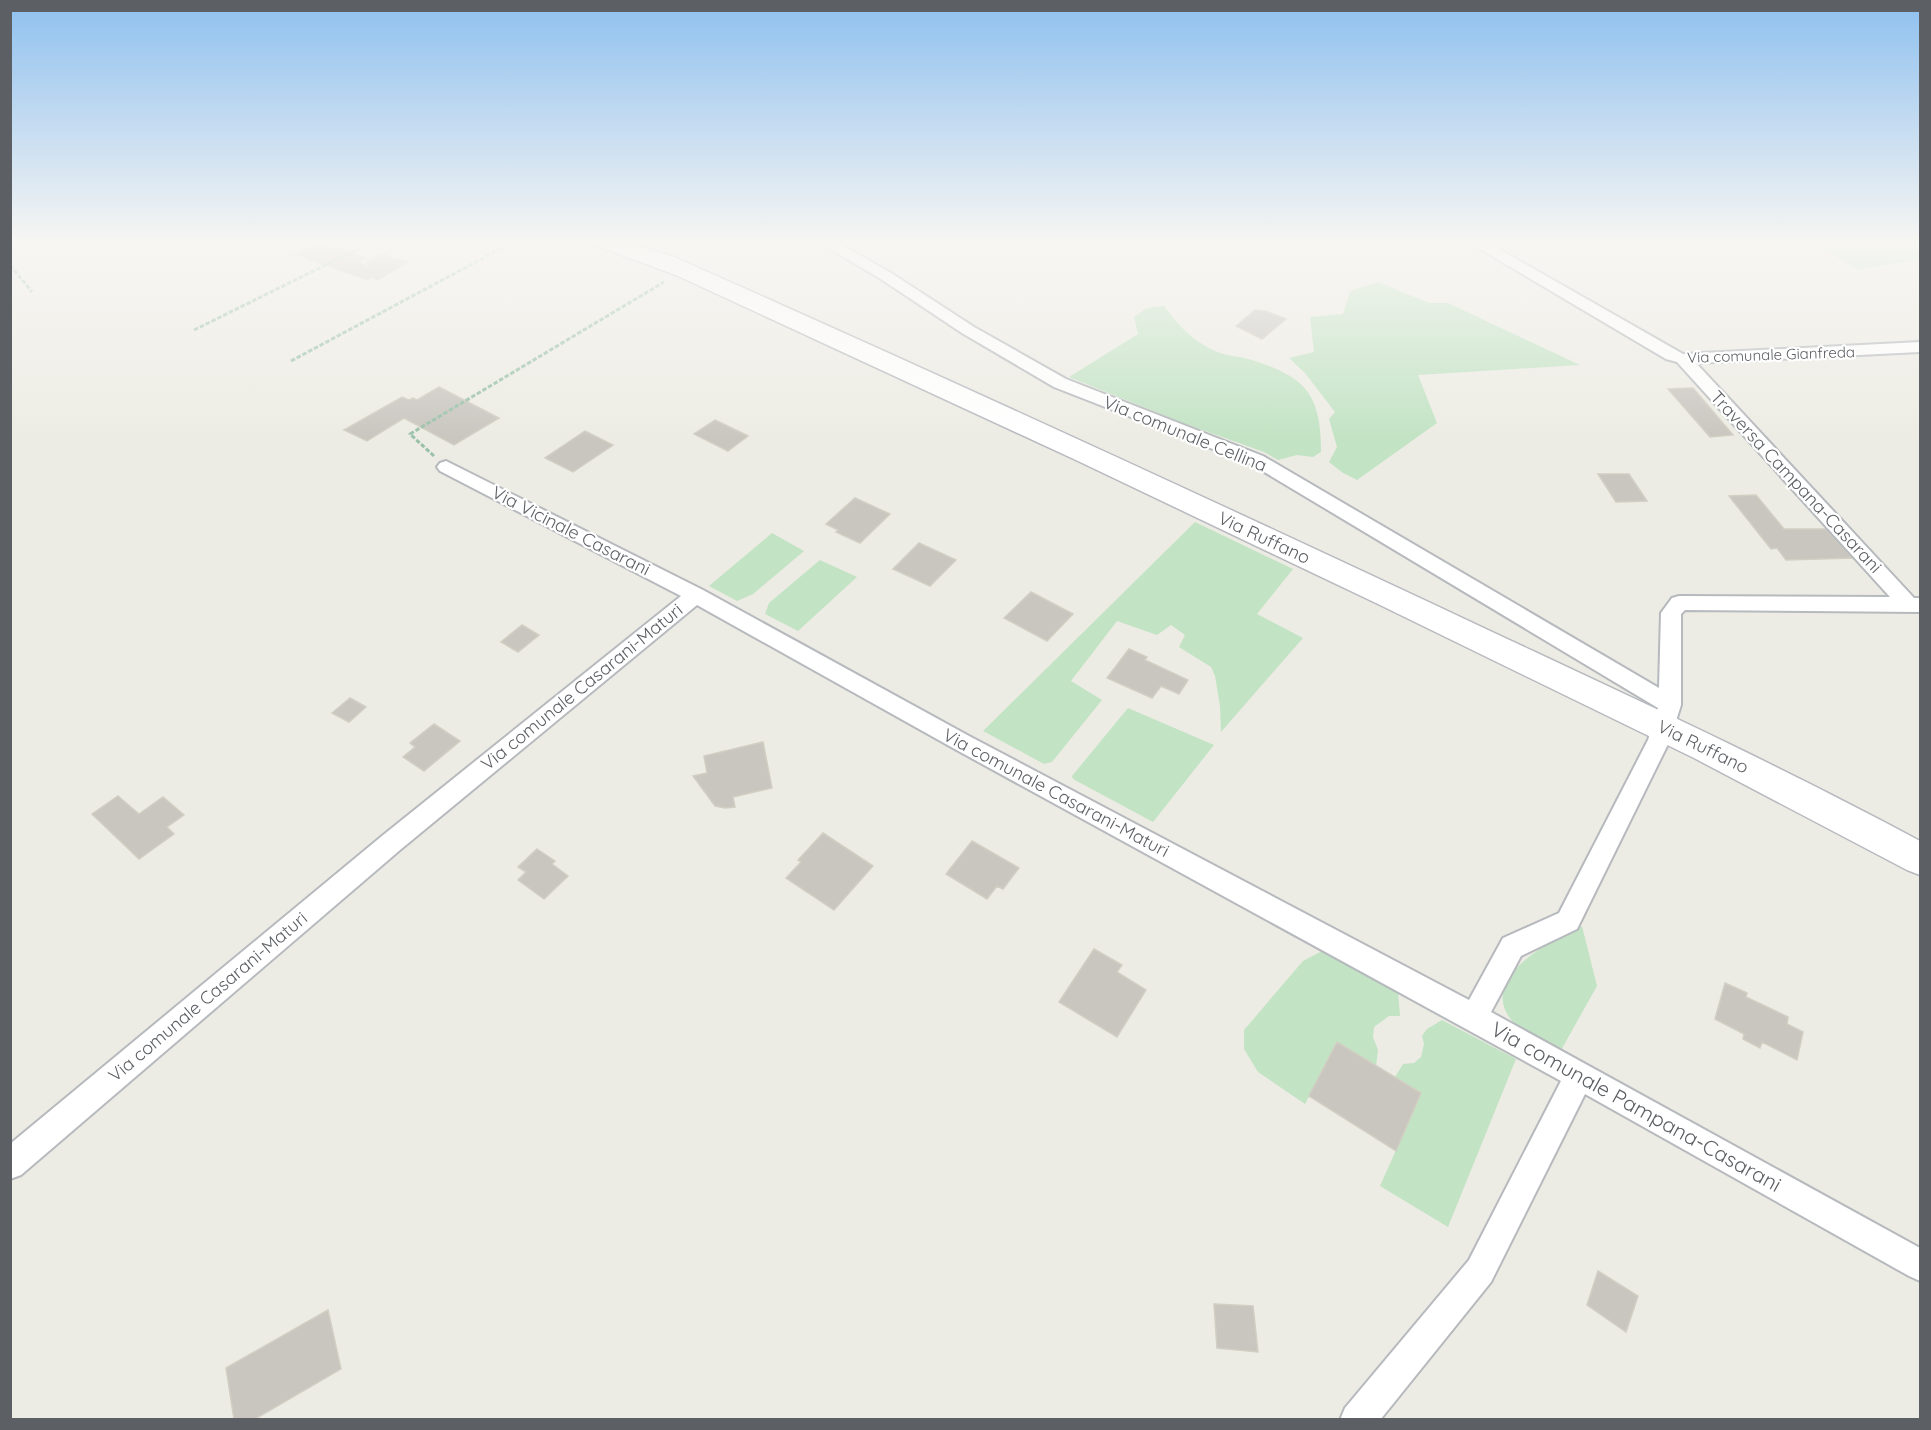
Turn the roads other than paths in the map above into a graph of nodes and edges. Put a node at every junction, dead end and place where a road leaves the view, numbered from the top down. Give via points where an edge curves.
1 (763, 307) edge
2 (932, 307) edge
3 (1587, 307) edge
4 (1920, 347) edge
5 (1683, 359) junction
6 (446, 467) road end
7 (696, 595) junction
8 (1915, 605) edge
9 (1667, 716) junction
10 (1920, 859) edge
11 (1474, 1017) junction
12 (1579, 1076) junction
13 (10, 1164) edge
14 (1920, 1265) edge
15 (1357, 1419) edge

1 - 9 street, Via Ruffano via 1376,590
2 - 9 street, Via comunale Cellina via 1060,383 1257,460
3 - 5 street, Via comunale Gianfreda
4 - 5 street, Via comunale Gianfreda
5 - 8 street, Traversa Campana-Casarani
6 - 7 street, Via Vicinale Casarani
7 - 11 street, Via comunale Casarani-Maturi
7 - 13 street, Via comunale Casarani-Maturi via 391,843
8 - 9 street via 1679,603 1671,613
9 - 10 street, Via Ruffano
9 - 11 street, Via comunale Pampana-Casarani via 1568,921 1512,947
11 - 12 street, Via comunale Pampana-Casarani
12 - 14 street, Via comunale Pampana-Casarani
12 - 15 street via 1480,1271

